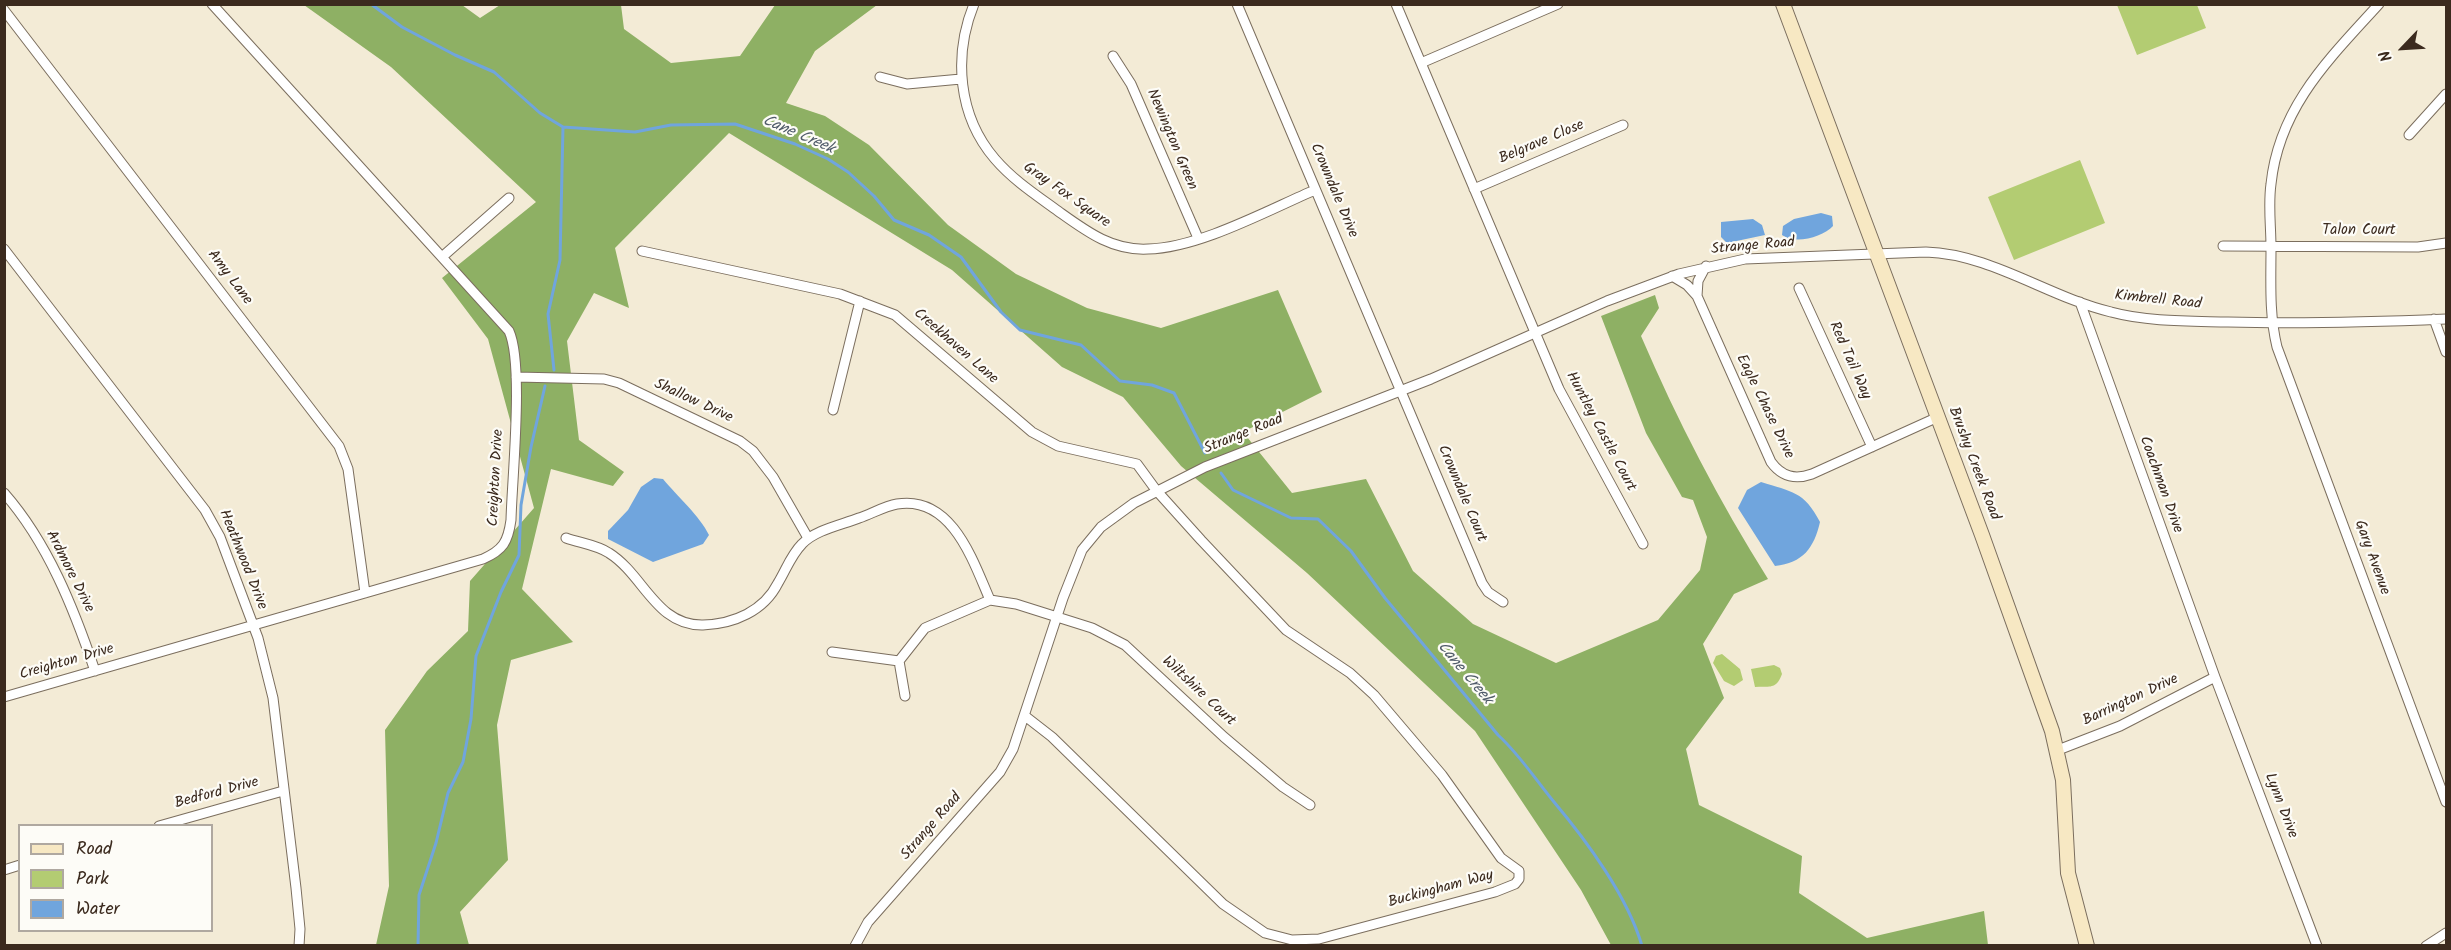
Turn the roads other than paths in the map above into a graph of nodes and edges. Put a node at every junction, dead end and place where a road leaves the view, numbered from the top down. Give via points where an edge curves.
1 (212, 4) edge
2 (974, 4) edge
3 (1237, 4) edge
4 (1396, 4) edge
5 (1558, 4) edge
6 (1783, 4) edge
7 (2379, 4) edge
8 (4, 10) edge
9 (1113, 56) dead end
10 (1421, 63) junction
11 (880, 77) dead end
12 (961, 78) junction
13 (2446, 94) edge
14 (1623, 125) dead end
15 (2409, 135) dead end
16 (1474, 189) junction
17 (1315, 190) junction
18 (508, 198) dead end
19 (1198, 238) junction
20 (2446, 243) edge
21 (2223, 246) dead end
22 (2271, 246) junction
23 (4, 249) edge
24 (642, 251) dead end
25 (1877, 253) junction
26 (442, 257) junction
27 (1706, 266) junction
28 (1672, 276) junction
29 (1799, 288) dead end
30 (1697, 296) junction
31 (860, 301) junction
32 (2079, 302) junction
33 (2434, 319) junction
34 (2446, 319) edge
35 (2271, 324) junction
36 (1534, 332) junction
37 (2446, 352) edge
38 (516, 377) junction
39 (1401, 390) junction
40 (832, 410) dead end
41 (1938, 417) junction
42 (1872, 447) junction
43 (1156, 490) junction
44 (4, 493) edge
45 (566, 538) dead end
46 (808, 538) junction
47 (1643, 544) dead end
48 (364, 593) junction
49 (990, 600) junction
50 (1503, 602) dead end
51 (1056, 618) junction
52 (252, 625) junction
53 (832, 652) dead end
54 (899, 661) junction
55 (95, 671) junction
56 (2215, 677) junction
57 (905, 696) dead end
58 (4, 697) edge
59 (1025, 716) junction
60 (2058, 750) junction
61 (283, 791) junction
62 (2446, 802) edge
63 (1310, 805) dead end
64 (163, 824) edge
65 (2446, 933) edge
66 (299, 945) edge
67 (855, 945) edge
68 (2087, 945) edge
69 (2317, 945) edge
70 (2426, 945) edge

1 - 26 street, Creighton Drive
2 - 12 street, Gray Fox Square via 964,36
3 - 17 street, Crowndale Drive
4 - 10 street
5 - 10 street
6 - 25 street, Brushy Creek Road
7 - 22 street, Gary Avenue via 2312,78 2291,112 2272,170
8 - 48 street, Amy Lane via 339,446 348,468
9 - 19 street, Newington Green via 1131,84
10 - 16 street
11 - 12 street via 907,84
12 - 19 street, Gray Fox Square via 972,122 994,159 1079,226 1106,242 1132,249 1163,248
13 - 15 street
14 - 16 street, Belgrave Close
16 - 36 street
17 - 19 street, Gray Fox Square
17 - 39 street, Crowndale Drive
18 - 26 street
20 - 22 street, Talon Court via 2418,247
21 - 22 street, Talon Court
22 - 35 street, Gary Avenue
23 - 52 street, Heathwood Drive via 205,510 220,537
24 - 31 street, Creekhaven Lane
25 - 27 street, Strange Road via 1745,259
25 - 32 street, Kimbrell Road via 1952,254
25 - 41 street, Brushy Creek Road
26 - 38 street, Creighton Drive via 509,331 515,347
27 - 28 street, Strange Road
27 - 30 street via 1698,281
28 - 30 street, Eagle Chase Drive
28 - 36 street, Strange Road
29 - 42 street, Red Tail Way
30 - 42 street, Eagle Chase Drive via 1776,469 1786,476 1801,478
31 - 40 street
31 - 43 street, Creekhaven Lane via 895,315 1032,432 1058,446 1137,464
32 - 35 street, Kimbrell Road via 2135,316
32 - 56 street, Coachman Drive
33 - 34 street, Kimbrell Road
33 - 35 street, Kimbrell Road
33 - 37 street
35 - 62 street, Gary Avenue
36 - 39 street, Strange Road
36 - 47 street, Huntley Castle Court via 1559,389
38 - 46 street, Shallow Drive via 604,379 619,383 740,441 764,463
38 - 48 street, Creighton Drive via 511,520 505,545 483,559
39 - 43 street, Strange Road
39 - 50 street, Crowndale Court via 1482,583
41 - 42 street, Eagle Chase Drive
41 - 60 street, Brushy Creek Road
43 - 51 street, Strange Road via 1116,515 1090,539
43 - 59 street, Buckingham Way via 1286,630 1374,694 1442,775 1501,858 1518,871 1519,879 1495,892 1319,939 1279,938 1256,929 1223,904 1052,737
44 - 55 street, Ardmore Drive via 30,529 66,593
45 - 46 street via 609,553 677,621 703,625 723,623 756,610 770,596 792,556
46 - 49 street via 896,504 929,507 961,536
48 - 52 street, Creighton Drive
49 - 51 street, Wiltshire Court
49 - 54 street via 925,628
51 - 59 street, Strange Road
51 - 63 street, Wiltshire Court via 1100,631 1125,645 1224,737
52 - 55 street, Creighton Drive
52 - 61 street, Heathwood Drive via 273,698
53 - 54 street
54 - 57 street
55 - 58 street, Creighton Drive
56 - 60 street, Barrington Drive via 2120,726
56 - 69 street, Lynn Drive
59 - 67 street, Strange Road via 1000,772 868,922
60 - 68 street, Brushy Creek Road via 2068,873
61 - 64 street, Bedford Drive
61 - 66 street, Heathwood Drive
65 - 70 street

